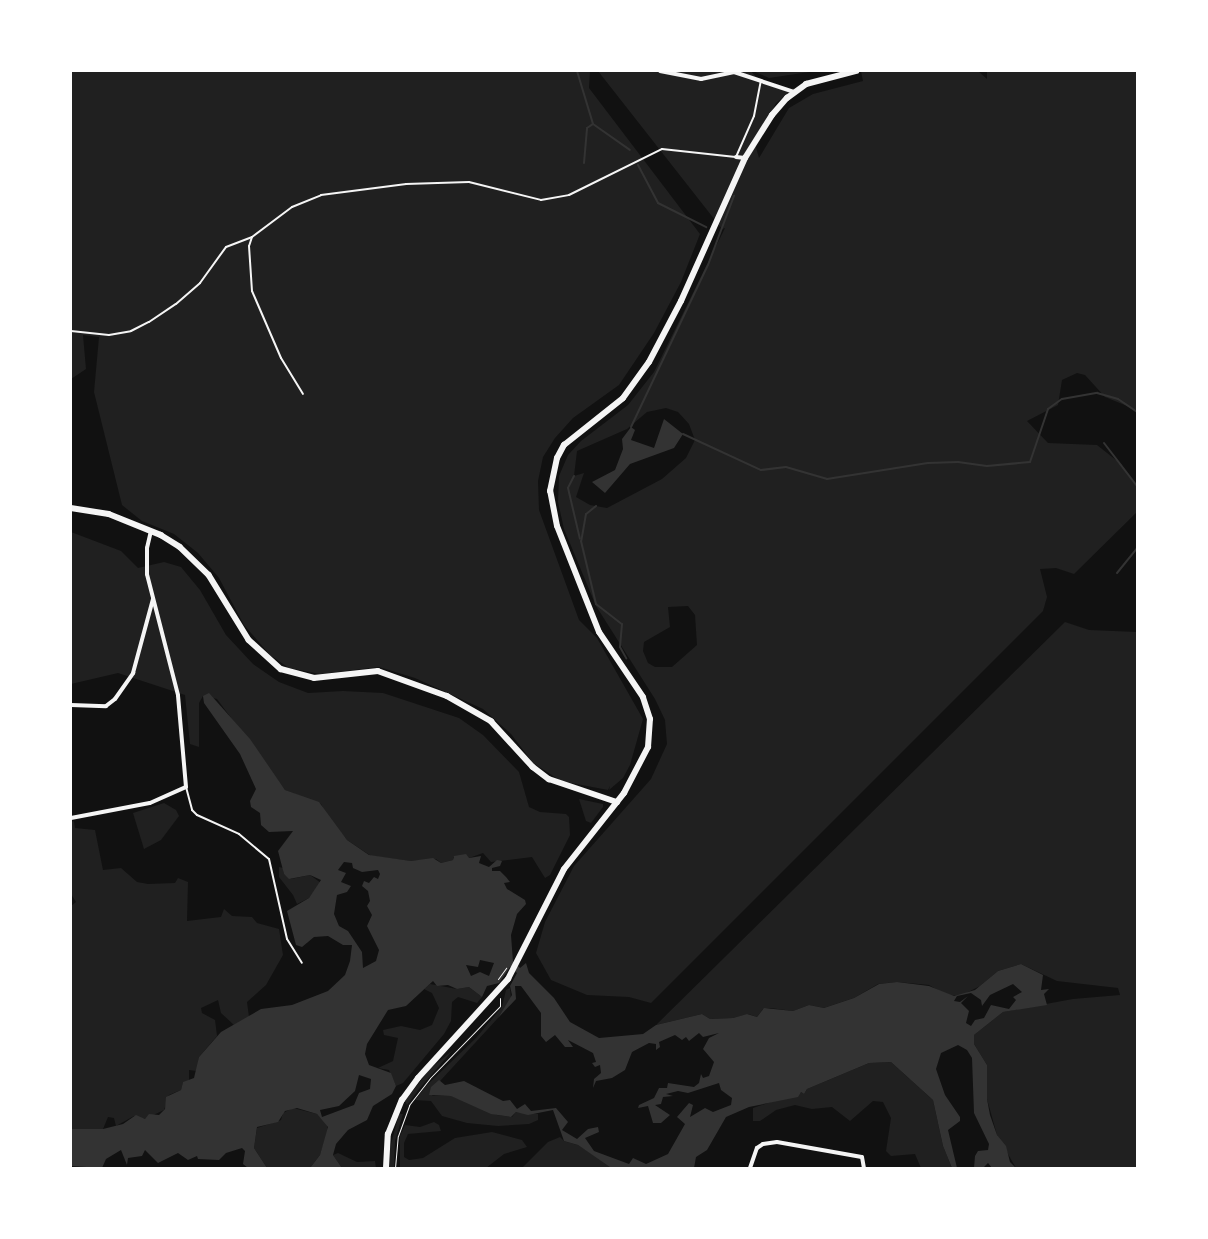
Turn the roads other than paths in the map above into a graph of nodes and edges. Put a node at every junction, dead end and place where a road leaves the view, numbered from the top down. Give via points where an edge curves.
1 (660, 71) edge
2 (734, 71) edge
3 (856, 71) edge
4 (762, 80) junction
5 (794, 92) junction
6 (736, 156) junction
7 (745, 158) junction
8 (252, 236) junction
9 (71, 331) edge
10 (303, 394) dead end
11 (71, 508) edge
12 (151, 531) junction
13 (153, 599) junction
14 (71, 705) edge
15 (186, 788) junction
16 (617, 802) junction
17 (71, 818) edge
18 (302, 963) dead end
19 (386, 1168) edge
20 (750, 1168) edge
21 (864, 1168) edge

1 - 2 street via 701,79
2 - 4 street
3 - 5 main road via 811,82
4 - 5 street
4 - 6 lane via 754,116
5 - 7 main road via 772,115
6 - 7 street
6 - 8 lane via 660,150 569,195 541,200 468,182 342,190 310,198
7 - 16 main road via 681,301 645,368 616,405 564,445 552,472 553,510 588,608 603,640 638,688 648,712 650,734 644,758
8 - 9 lane via 219,252 207,274 189,294 136,328 109,335
8 - 10 lane via 249,246 252,291 281,358
11 - 12 main road via 98,510
12 - 13 street via 146,563
12 - 16 main road via 173,542 198,563 212,580 245,636 281,669 314,678 378,671 447,696 491,721 533,767 549,779
13 - 14 street via 133,673 115,699 103,706
13 - 15 street via 178,695
15 - 17 street via 150,803
15 - 18 lane via 192,810 197,815 239,834 269,859 287,939
16 - 19 main road via 564,870 515,968 490,1001 407,1092 388,1134
20 - 21 street via 757,1148 777,1142 862,1157

